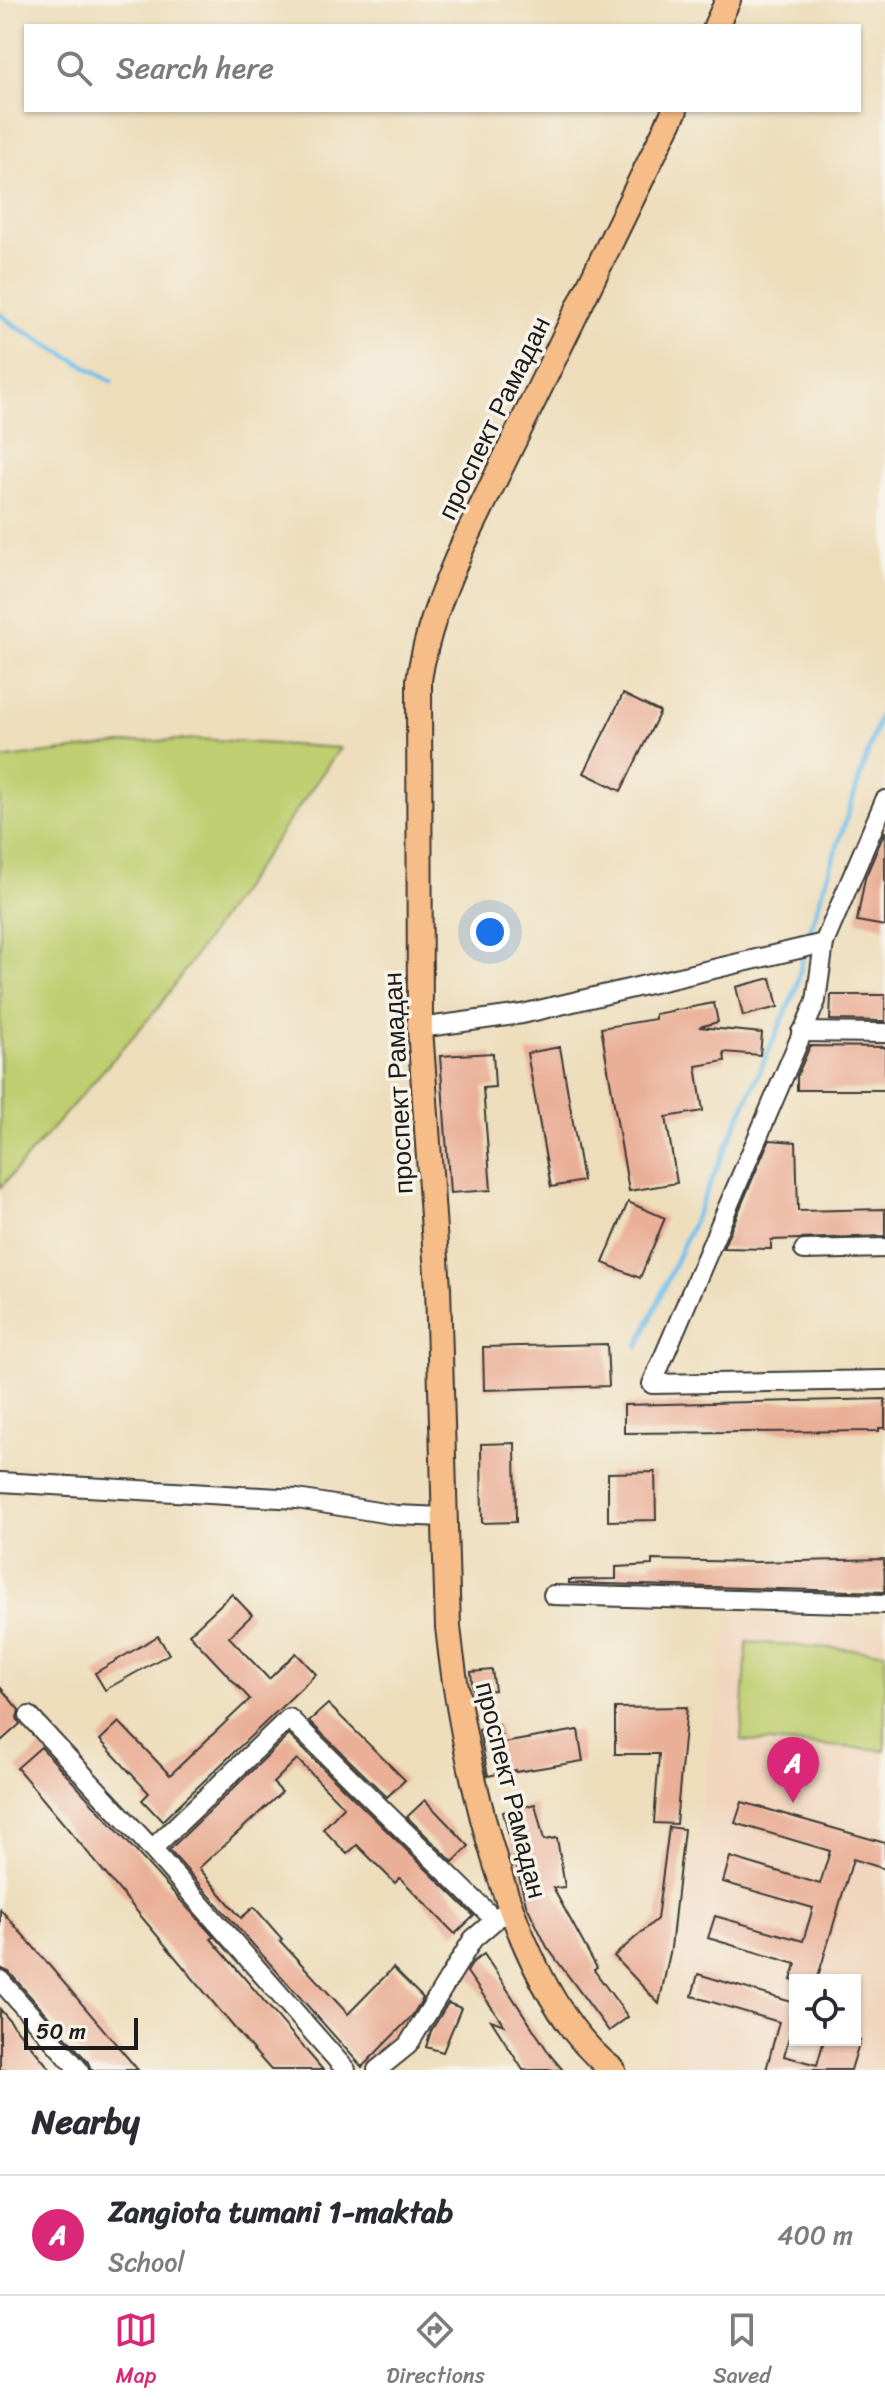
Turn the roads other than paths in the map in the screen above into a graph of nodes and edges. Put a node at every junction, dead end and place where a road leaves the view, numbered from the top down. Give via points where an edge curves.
1 (728, 0) edge
2 (717, 24) edge
3 (674, 112) edge
4 (885, 800) edge
5 (818, 944) junction
6 (420, 1028) junction
7 (801, 1032) junction
8 (885, 1033) edge
9 (885, 1248) edge
10 (804, 1250) dead end
11 (885, 1380) edge
12 (0, 1482) edge
13 (444, 1517) junction
14 (553, 1595) dead end
15 (885, 1604) edge
16 (29, 1716) dead end
17 (152, 1849) junction
18 (502, 1913) junction
19 (0, 1980) edge
20 (79, 2070) edge
21 (346, 2070) edge
22 (377, 2070) edge
23 (613, 2070) edge

1 - 2 main road
3 - 6 main road, проспект Рамадан via 462,547 429,630 419,680
4 - 5 street
5 - 6 street via 522,1014
5 - 7 street via 816,1001
6 - 13 main road, проспект Рамадан via 438,1288
7 - 8 street
7 - 11 street via 652,1384
9 - 10 street
12 - 13 street via 297,1499
13 - 18 main road, проспект Рамадан via 448,1627 459,1720
14 - 15 street
16 - 17 street
17 - 18 street via 289,1718
17 - 21 street
18 - 22 street via 473,1939 408,2045
18 - 23 main road, проспект Рамадан via 587,2045
19 - 20 street

